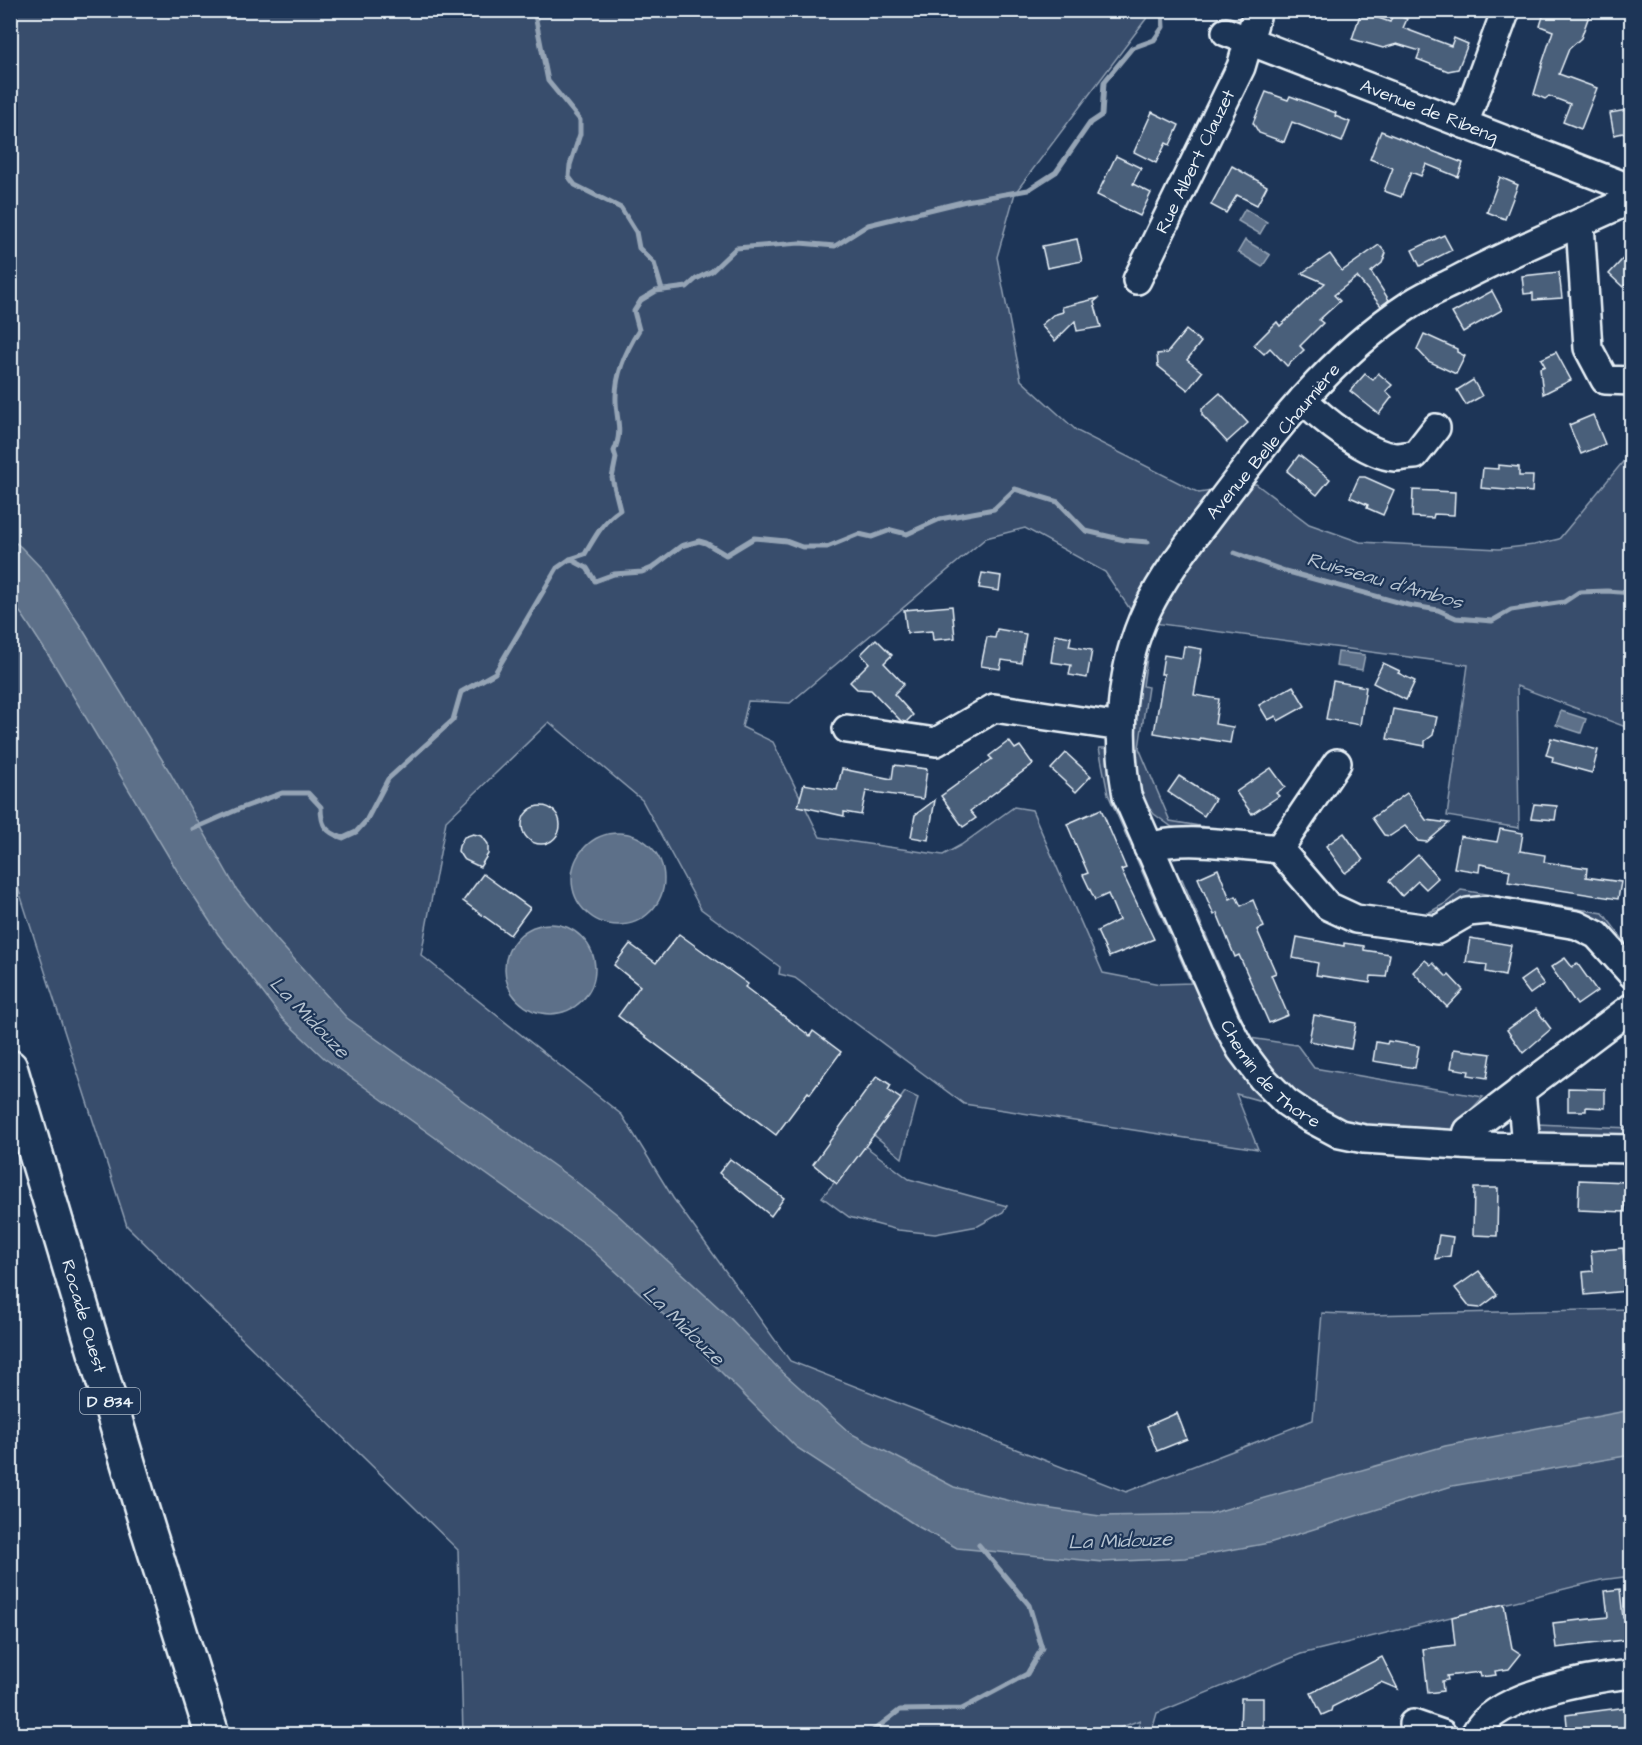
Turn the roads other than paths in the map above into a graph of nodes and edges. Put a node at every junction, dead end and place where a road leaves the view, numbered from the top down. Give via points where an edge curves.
1 (1258, 10) edge
2 (1506, 10) edge
3 (1237, 37) junction
4 (1464, 123) junction
5 (1632, 189) edge
6 (1632, 199) edge
7 (1580, 223) junction
8 (1137, 280) dead end
9 (1632, 381) edge
10 (1303, 399) junction
11 (1436, 428) dead end
12 (1121, 727) junction
13 (847, 729) dead end
14 (1337, 763) dead end
15 (1148, 848) junction
16 (1279, 849) junction
17 (1632, 974) edge
18 (1632, 1007) edge
19 (10, 1067) edge
20 (1521, 1090) junction
21 (1464, 1145) junction
22 (1526, 1146) junction
23 (1632, 1149) edge
24 (1632, 1674) edge
25 (1413, 1724) dead end
26 (212, 1734) edge
27 (1442, 1734) edge
28 (1475, 1734) edge

1 - 3 street, Rue Albert Clauzet
2 - 4 street
3 - 4 street, Avenue de Ribeng
3 - 8 street, Rue Albert Clauzet via 1241,67
4 - 5 street, Avenue de Ribeng
6 - 7 street, Avenue Belle Chaumière
7 - 9 street via 1588,348 1605,380
7 - 10 street, Avenue Belle Chaumière via 1496,259 1413,303 1364,337
10 - 11 street via 1322,419 1378,453 1396,457 1414,455
10 - 12 street, Avenue Belle Chaumière via 1243,471 1173,566 1147,610 1125,686
12 - 13 street via 994,708 936,742
12 - 15 street, Chemin de Thore via 1121,765 1127,796
14 - 16 street
15 - 16 street via 1160,843 1192,842
15 - 21 street, Chemin de Thore via 1215,1001 1241,1050 1286,1102 1340,1134
16 - 17 street via 1328,906 1356,920 1437,930 1468,912 1488,910 1576,925 1597,935
18 - 20 street
19 - 26 main road, Rocade Ouest / D 834
20 - 21 street via 1468,1131
20 - 22 street
21 - 22 street, Chemin de Thore
22 - 23 street, Chemin de Thore
24 - 28 street via 1516,1701 1495,1713
25 - 27 street

